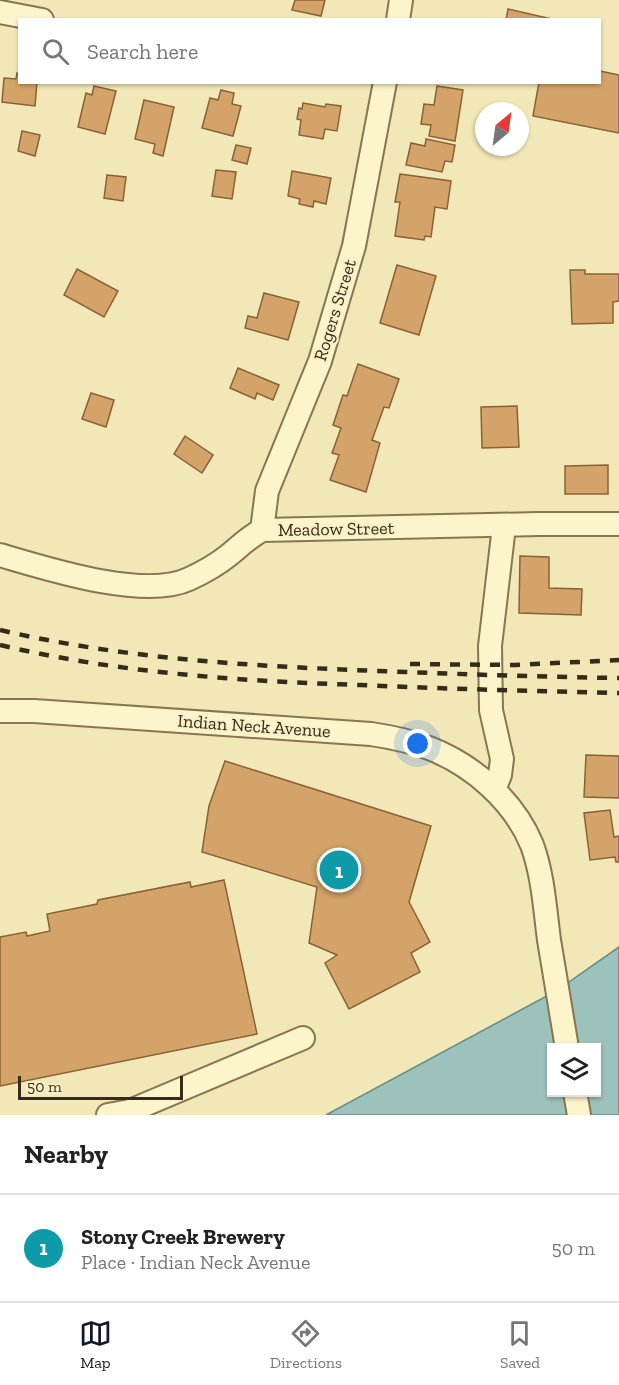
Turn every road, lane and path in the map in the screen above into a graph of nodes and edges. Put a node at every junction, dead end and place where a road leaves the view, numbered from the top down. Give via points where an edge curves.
1 (401, 0) edge
2 (0, 12) edge
3 (32, 18) edge
4 (398, 18) edge
5 (385, 84) edge
6 (619, 524) edge
7 (504, 526) junction
8 (262, 530) junction
9 (0, 555) edge
10 (0, 711) edge
11 (494, 790) junction
12 (303, 1038) dead end
13 (566, 1043) edge
14 (576, 1097) edge
15 (123, 1114) edge
16 (579, 1115) edge

1 - 4 street
2 - 3 street
5 - 8 street, Rogers Street via 354,246 320,361 267,492
6 - 7 street, Meadow Street
7 - 8 street, Meadow Street
7 - 11 street via 490,646 490,710 502,759
8 - 9 street, Meadow Street via 227,556 170,586 121,584
10 - 11 street, Indian Neck Avenue via 371,734 429,748 469,769
11 - 13 street, Indian Neck Avenue via 521,824 532,846
12 - 15 street
14 - 16 street

